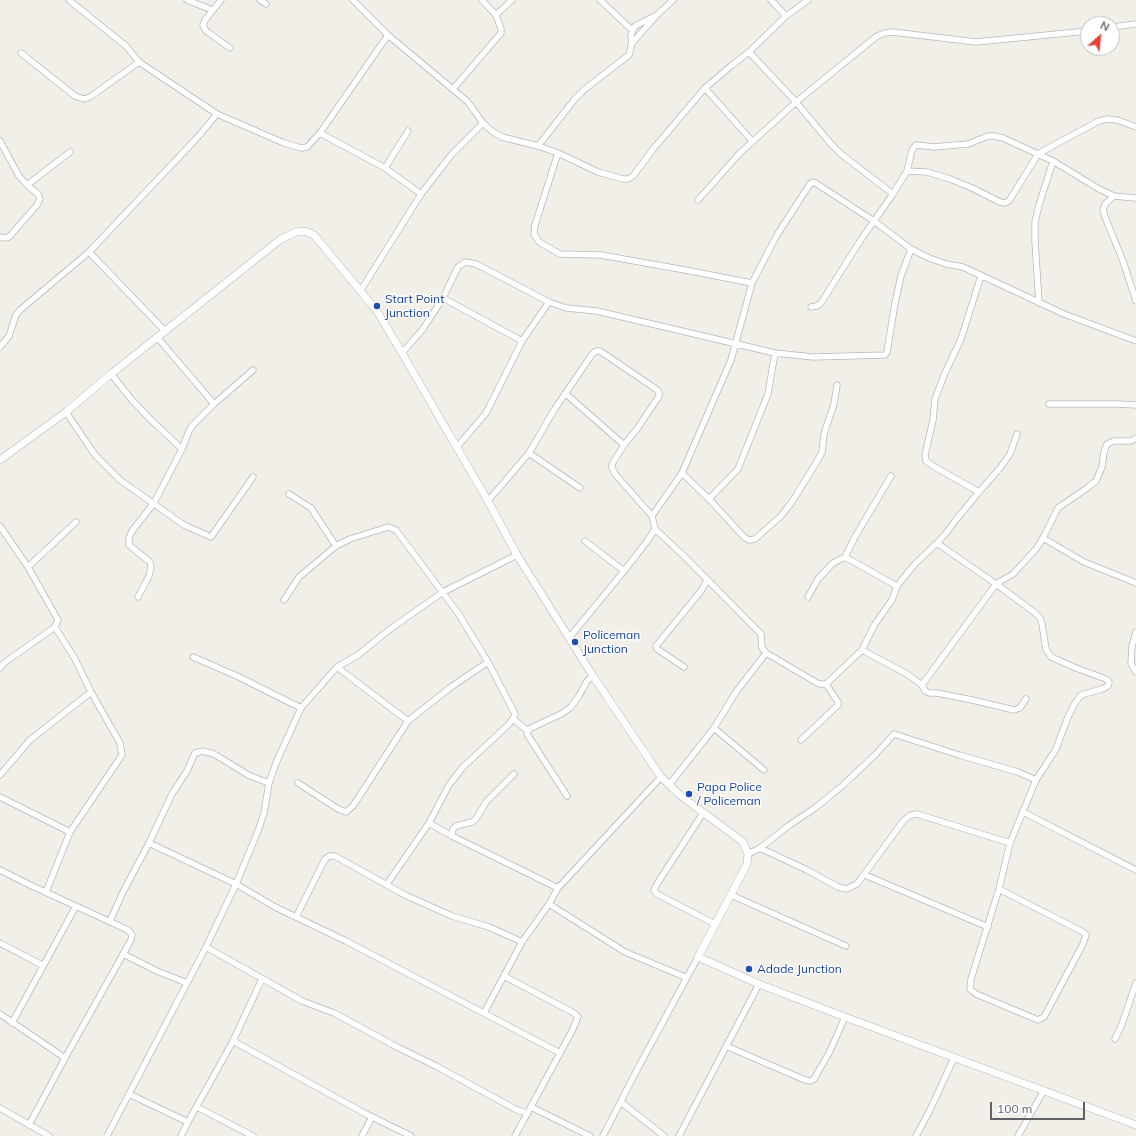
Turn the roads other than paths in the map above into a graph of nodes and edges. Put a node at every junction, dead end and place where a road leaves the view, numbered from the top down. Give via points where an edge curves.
1 (69, 0) edge
2 (187, 0) edge
3 (221, 0) edge
4 (260, 0) edge
5 (353, 0) edge
6 (482, 0) edge
7 (512, 0) edge
8 (600, 0) edge
9 (674, 0) edge
10 (771, 0) edge
11 (808, 0) edge
12 (266, 4) dead end
13 (212, 10) junction
14 (496, 15) junction
15 (657, 15) junction
16 (786, 16) junction
17 (1136, 24) edge
18 (1120, 26) edge
19 (632, 30) junction
20 (1080, 32) edge
21 (388, 35) junction
22 (632, 44) junction
23 (230, 48) dead end
24 (749, 52) junction
25 (21, 53) dead end
26 (139, 62) junction
27 (705, 88) junction
28 (453, 89) junction
29 (796, 102) junction
30 (217, 114) junction
31 (483, 123) junction
32 (1136, 127) edge
33 (408, 132) dead end
34 (320, 133) junction
35 (0, 141) edge
36 (752, 141) junction
37 (538, 146) junction
38 (70, 152) dead end
39 (558, 153) junction
40 (1038, 154) junction
41 (1053, 162) junction
42 (385, 168) junction
43 (907, 171) junction
44 (27, 185) junction
45 (421, 194) junction
46 (893, 194) junction
47 (1114, 196) junction
48 (1136, 198) edge
49 (698, 200) dead end
50 (874, 221) junction
51 (0, 237) edge
52 (911, 249) junction
53 (89, 252) junction
54 (981, 276) junction
55 (752, 283) junction
56 (361, 290) junction
57 (442, 298) junction
58 (1136, 301) edge
59 (549, 302) junction
60 (1039, 303) junction
61 (811, 307) dead end
62 (165, 331) junction
63 (157, 337) junction
64 (1136, 341) edge
65 (522, 342) junction
66 (736, 344) junction
67 (0, 347) edge
68 (402, 353) junction
69 (775, 353) junction
70 (253, 370) dead end
71 (111, 374) junction
72 (837, 385) dead end
73 (566, 394) junction
74 (214, 404) junction
75 (1049, 404) dead end
76 (1136, 406) edge
77 (66, 412) junction
78 (1017, 434) dead end
79 (1136, 438) edge
80 (624, 445) junction
81 (457, 447) junction
82 (182, 449) junction
83 (529, 453) junction
84 (0, 460) edge
85 (682, 473) junction
86 (891, 476) dead end
87 (253, 477) dead end
88 (580, 488) dead end
89 (979, 492) junction
90 (289, 494) dead end
91 (709, 499) junction
92 (488, 501) junction
93 (154, 503) junction
94 (652, 516) junction
95 (76, 522) dead end
96 (0, 526) edge
97 (655, 529) junction
98 (1043, 538) junction
99 (585, 541) dead end
100 (937, 543) junction
101 (336, 546) junction
102 (517, 555) junction
103 (845, 557) junction
104 (28, 567) junction
105 (624, 571) junction
106 (707, 580) junction
107 (1136, 583) edge
108 (996, 584) junction
109 (897, 586) junction
110 (443, 592) junction
111 (138, 597) dead end
112 (808, 597) dead end
113 (284, 600) dead end
114 (55, 627) junction
115 (1136, 632) edge
116 (569, 638) junction
117 (862, 650) junction
118 (766, 653) junction
119 (193, 657) dead end
120 (488, 662) junction
121 (1, 664) edge
122 (337, 667) junction
123 (684, 667) dead end
124 (1136, 672) edge
125 (592, 676) junction
126 (826, 684) junction
127 (922, 684) junction
128 (91, 692) junction
129 (1026, 699) dead end
130 (301, 708) junction
131 (513, 719) junction
132 (408, 721) junction
133 (714, 728) junction
134 (528, 731) junction
135 (801, 740) dead end
136 (764, 770) dead end
137 (514, 774) dead end
138 (0, 775) edge
139 (661, 777) junction
140 (1036, 780) junction
141 (269, 783) junction
142 (298, 784) dead end
143 (669, 785) junction
144 (0, 796) edge
145 (567, 796) dead end
146 (1023, 812) junction
147 (703, 813) junction
148 (428, 823) junction
149 (70, 832) junction
150 (452, 836) junction
151 (149, 843) junction
152 (1010, 843) junction
153 (760, 848) junction
154 (748, 854) junction
155 (0, 870) edge
156 (1136, 870) edge
157 (865, 874) junction
158 (236, 884) junction
159 (387, 884) junction
160 (558, 888) junction
161 (999, 889) junction
162 (46, 892) junction
163 (731, 895) junction
164 (549, 904) junction
165 (76, 906) junction
166 (296, 917) junction
167 (110, 922) junction
168 (715, 924) junction
169 (988, 927) junction
170 (522, 942) junction
171 (0, 943) edge
172 (846, 946) dead end
173 (206, 947) junction
174 (124, 954) junction
175 (698, 956) junction
176 (42, 965) junction
177 (504, 976) junction
178 (686, 977) junction
179 (262, 979) junction
180 (187, 983) junction
181 (1136, 983) edge
182 (759, 984) junction
183 (484, 1013) junction
184 (0, 1014) edge
185 (845, 1017) junction
186 (12, 1023) junction
187 (1115, 1039) dead end
188 (233, 1041) junction
189 (726, 1046) junction
190 (560, 1053) junction
191 (65, 1058) junction
192 (954, 1058) junction
193 (1043, 1092) junction
194 (129, 1094) junction
195 (621, 1102) junction
196 (197, 1107) junction
197 (531, 1107) junction
198 (0, 1108) edge
199 (528, 1113) junction
200 (372, 1117) junction
201 (188, 1122) junction
202 (29, 1125) junction
203 (1136, 1125) edge
204 (48, 1136) edge
205 (107, 1136) edge
206 (181, 1136) edge
207 (253, 1136) edge
208 (362, 1136) edge
209 (411, 1136) edge
210 (515, 1136) edge
211 (590, 1136) edge
212 (603, 1136) edge
213 (664, 1136) edge
214 (680, 1136) edge
215 (916, 1136) edge
216 (1018, 1136) edge

1 - 26 street via 126,46
2 - 13 street
3 - 13 street
4 - 12 street
5 - 21 street
6 - 14 street
7 - 14 street
8 - 19 street
9 - 15 street
10 - 16 street
11 - 16 street
13 - 23 street via 205,20 204,28
14 - 28 street via 501,33
15 - 19 street
15 - 22 street
16 - 24 street
17 - 18 street
19 - 22 street
20 - 29 street via 976,42 885,33 877,36
21 - 28 street
21 - 34 street
22 - 37 street via 626,58 574,100
24 - 27 street
24 - 29 street
25 - 26 street via 75,96 84,99
26 - 30 street
27 - 36 street
27 - 39 street via 638,171 628,179 598,172
28 - 31 street via 473,108
29 - 36 street
29 - 46 street via 841,154
30 - 34 street via 301,148 307,147
30 - 53 street
31 - 37 street via 502,136
31 - 45 street via 452,154
32 - 40 street via 1108,118
33 - 42 street
34 - 42 street
35 - 44 street via 19,176
36 - 49 street
37 - 39 street
38 - 44 street
39 - 55 street via 535,225 534,234 540,242 560,254 601,255
40 - 41 street
40 - 43 street via 1002,138 988,136 968,144 934,147 916,145 912,150
40 - 43 street via 1009,201 1005,202 950,179 927,172
41 - 47 street
41 - 60 street via 1036,222
42 - 45 street
43 - 46 street
44 - 51 street via 38,194 40,199 37,206 9,237
45 - 56 street
46 - 50 street
47 - 48 street
47 - 58 street via 1105,204 1105,217
50 - 52 street
50 - 55 street via 813,182 777,235
50 - 61 street via 820,305
52 - 54 street via 938,262 963,267
52 - 69 street via 901,276 886,354 813,357
53 - 62 street
53 - 67 street via 20,310
54 - 60 street
54 - 89 street via 961,339 935,399 925,455 926,461 933,466
55 - 66 street
56 - 62 street via 314,235 305,231 296,232 281,239
56 - 68 street
57 - 59 street via 458,267 465,262 476,264
57 - 65 street
57 - 68 street via 423,329
59 - 65 street
59 - 66 street via 566,308 597,311
60 - 64 street
62 - 63 street
63 - 71 street
63 - 74 street
65 - 81 street via 486,413
66 - 69 street
66 - 85 street
68 - 81 street
69 - 91 street via 768,394 738,468
70 - 74 street
71 - 77 street
71 - 82 street via 150,420
72 - 91 street via 822,452 781,516 755,539 749,540
73 - 80 street
73 - 80 street via 593,353 597,351 656,389 659,392 658,396 637,430
73 - 83 street
74 - 82 street via 189,431
75 - 76 street
77 - 84 street
77 - 93 street via 95,455 120,480
78 - 89 street via 1010,454
79 - 98 street via 1107,444 1096,481 1058,508
80 - 94 street via 612,468
81 - 92 street
82 - 93 street
83 - 88 street
83 - 92 street
85 - 91 street
85 - 94 street
86 - 103 street
87 - 93 street via 211,537 184,525
89 - 100 street
90 - 101 street via 311,508
92 - 102 street
93 - 111 street via 129,538 129,545 150,562 151,567
94 - 97 street
95 - 104 street
96 - 104 street
97 - 105 street
97 - 106 street
98 - 107 street via 1084,562
98 - 108 street via 1013,574
99 - 105 street
100 - 108 street
100 - 109 street
101 - 110 street via 388,527 396,530
101 - 113 street via 299,578
102 - 110 street
102 - 116 street
103 - 109 street
103 - 112 street via 833,562 818,579
104 - 114 street via 58,620
105 - 116 street
106 - 118 street via 761,634 762,648
106 - 123 street via 656,646
108 - 127 street
108 - 140 street via 1040,618 1046,649 1051,656 1109,682 1108,686 1102,689 1081,695 1075,703 1056,749
109 - 117 street via 892,600 875,624
110 - 120 street
110 - 122 street via 358,655
114 - 121 street
114 - 128 street
115 - 124 street via 1131,664
116 - 125 street
117 - 126 street
117 - 127 street
118 - 126 street via 819,684
118 - 133 street via 736,692
119 - 130 street
120 - 131 street via 515,714
120 - 132 street
122 - 130 street
122 - 132 street
125 - 134 street via 570,708
125 - 139 street
126 - 135 street via 838,705
127 - 129 street via 930,693 1014,710 1020,708
128 - 138 street via 30,740
128 - 149 street via 120,743 122,755
130 - 141 street
131 - 134 street
131 - 148 street via 449,784
132 - 142 street via 346,812
133 - 136 street
133 - 143 street
134 - 145 street via 527,734
137 - 150 street via 486,802 476,819 456,826
139 - 143 street
139 - 160 street
140 - 146 street
140 - 153 street via 1018,772 894,734 842,786
141 - 151 street via 250,776 214,754 203,751 196,753 172,794
141 - 158 street via 264,813
143 - 147 street
144 - 149 street
146 - 152 street
146 - 156 street
147 - 154 street via 743,842
147 - 168 street via 654,890 657,894
148 - 150 street
148 - 159 street
149 - 162 street
150 - 160 street
151 - 158 street
151 - 167 street
152 - 157 street via 917,814 911,815 904,820
152 - 161 street
153 - 154 street
153 - 157 street via 846,889 857,884
154 - 163 street via 747,864
155 - 162 street
157 - 169 street
158 - 166 street
158 - 173 street
159 - 166 street via 335,856 330,856 325,859
159 - 170 street via 452,916
160 - 164 street
161 - 169 street
161 - 169 street via 1086,935 1044,1017 1038,1020 976,994 970,989
162 - 165 street
163 - 168 street
163 - 172 street
164 - 170 street
164 - 178 street via 625,952
165 - 167 street
165 - 176 street
166 - 183 street
167 - 174 street via 128,930 132,935
168 - 175 street
170 - 177 street
171 - 176 street
173 - 179 street
173 - 180 street
174 - 180 street
174 - 191 street
175 - 178 street
175 - 182 street
176 - 186 street
177 - 183 street
177 - 190 street via 578,1017
178 - 195 street
179 - 188 street
179 - 199 street via 302,1001 334,1013 517,1110
180 - 194 street
181 - 187 street
182 - 185 street
182 - 189 street
183 - 190 street
184 - 186 street
185 - 189 street via 830,1051 814,1079 810,1080
185 - 192 street
186 - 191 street
188 - 196 street
188 - 200 street
189 - 214 street
190 - 197 street
191 - 202 street
192 - 193 street
192 - 215 street
193 - 203 street
193 - 216 street
194 - 201 street
194 - 205 street
195 - 212 street
195 - 213 street
196 - 201 street
196 - 207 street
197 - 199 street
197 - 211 street
198 - 202 street
199 - 210 street
200 - 208 street
200 - 209 street
201 - 206 street
202 - 204 street

